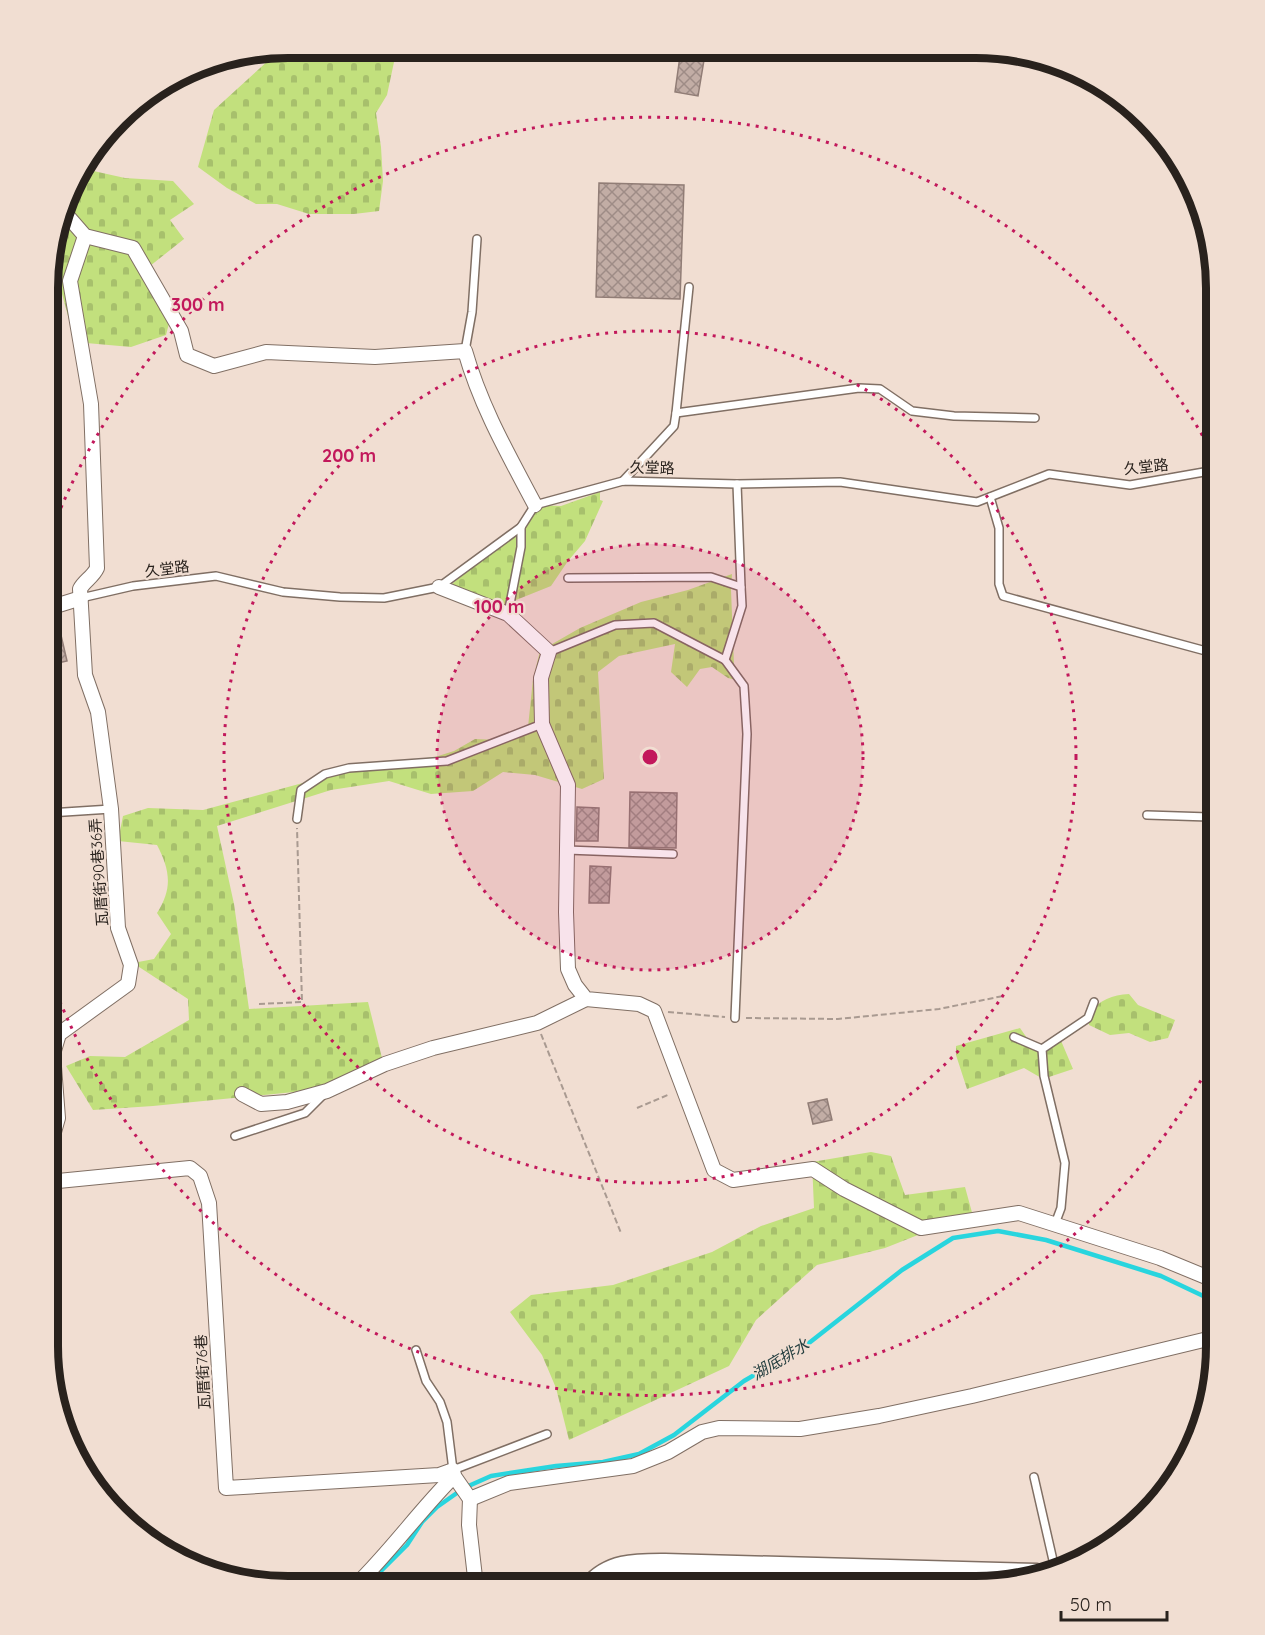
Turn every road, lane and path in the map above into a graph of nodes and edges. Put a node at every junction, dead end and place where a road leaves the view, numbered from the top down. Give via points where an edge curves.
1 (70, 218) edge
2 (85, 236) junction
3 (477, 239) dead end
4 (689, 287) dead end
5 (465, 351) junction
6 (676, 412) junction
7 (1035, 418) dead end
8 (1206, 472) edge
9 (623, 481) junction
10 (737, 484) junction
11 (990, 497) junction
12 (535, 505) junction
13 (522, 527) junction
14 (568, 578) dead end
15 (439, 587) junction
16 (741, 587) junction
17 (81, 598) junction
18 (58, 605) edge
19 (508, 614) junction
20 (1206, 651) edge
21 (549, 652) junction
22 (725, 660) junction
23 (542, 724) junction
24 (111, 809) junction
25 (58, 812) edge
26 (1147, 815) dead end
27 (1206, 817) edge
28 (297, 819) joint
29 (567, 850) junction
30 (674, 854) dead end
31 (1003, 996) dead end
32 (586, 999) junction
33 (1094, 1002) dead end
34 (259, 1004) dead end
35 (654, 1011) junction
36 (735, 1018) junction
37 (537, 1023) junction
38 (58, 1037) edge
39 (1014, 1038) dead end
40 (1042, 1049) junction
41 (684, 1089) junction
42 (327, 1091) junction
43 (242, 1094) dead end
44 (637, 1108) dead end
45 (235, 1136) dead end
46 (58, 1181) edge
47 (1055, 1224) junction
48 (621, 1233) dead end
49 (1206, 1277) edge
50 (1206, 1339) edge
51 (416, 1350) dead end
52 (547, 1434) dead end
53 (454, 1473) junction
54 (1034, 1477) dead end
55 (470, 1499) junction
56 (1054, 1563) edge
57 (1019, 1573) edge
58 (365, 1576) edge
59 (475, 1576) edge
60 (601, 1576) edge

1 - 2 street
2 - 5 street via 133,248 180,332 187,355 214,366 266,352 375,357
2 - 17 street via 70,281 91,404 97,568 80,589
3 - 5 lane
4 - 6 lane
5 - 12 street via 490,421
6 - 7 lane via 859,388 880,389 912,411
6 - 9 lane via 674,426
8 - 11 lane, 久堂路 via 1130,485 1049,474
9 - 10 lane, 久堂路
9 - 12 lane, 久堂路
10 - 11 lane, 久堂路 via 840,482 977,502
10 - 16 lane
11 - 20 lane via 999,528 999,584 1004,596
12 - 13 lane, 久堂路
13 - 15 lane, 久堂路
13 - 19 lane
14 - 16 lane via 711,577
15 - 17 lane, 久堂路 via 384,598 340,597 283,592 216,576 133,586
15 - 19 street
16 - 22 lane via 742,606
17 - 18 street
17 - 24 street, 瓦厝街90巷36弄 via 85,675 98,712
19 - 21 street
21 - 22 lane via 615,625 654,623
21 - 23 street via 542,678
22 - 36 lane via 744,686 747,734
23 - 28 lane via 447,761 349,768 325,774 301,790
23 - 29 street via 568,785
24 - 25 lane
24 - 38 street, 瓦厝街90巷36弄 via 118,928 131,965 128,984
26 - 27 lane
28 - 34 path via 302,1002
29 - 30 lane
29 - 32 street via 568,969 574,985
31 - 36 path via 939,1009 838,1019
32 - 35 street via 639,1004
32 - 37 street
33 - 40 lane via 1088,1018
35 - 36 path
35 - 41 street
37 - 42 street via 433,1048
37 - 48 path
39 - 40 lane
40 - 47 lane via 1044,1076 1065,1163 1061,1208
41 - 44 path
41 - 47 street via 714,1170 733,1180 813,1169 921,1228 1019,1213
42 - 43 street via 287,1102 261,1104
42 - 45 lane via 305,1113
46 - 53 street, 瓦厝街76巷 via 190,1168 200,1176 209,1203 226,1488
47 - 49 street
50 - 55 street via 879,1416 800,1429 719,1428 702,1432 633,1466 509,1482
51 - 53 lane via 426,1381 440,1401 447,1422
52 - 53 lane
53 - 55 street
53 - 58 street
54 - 56 lane
55 - 59 street
57 - 60 street via 665,1563 626,1564

